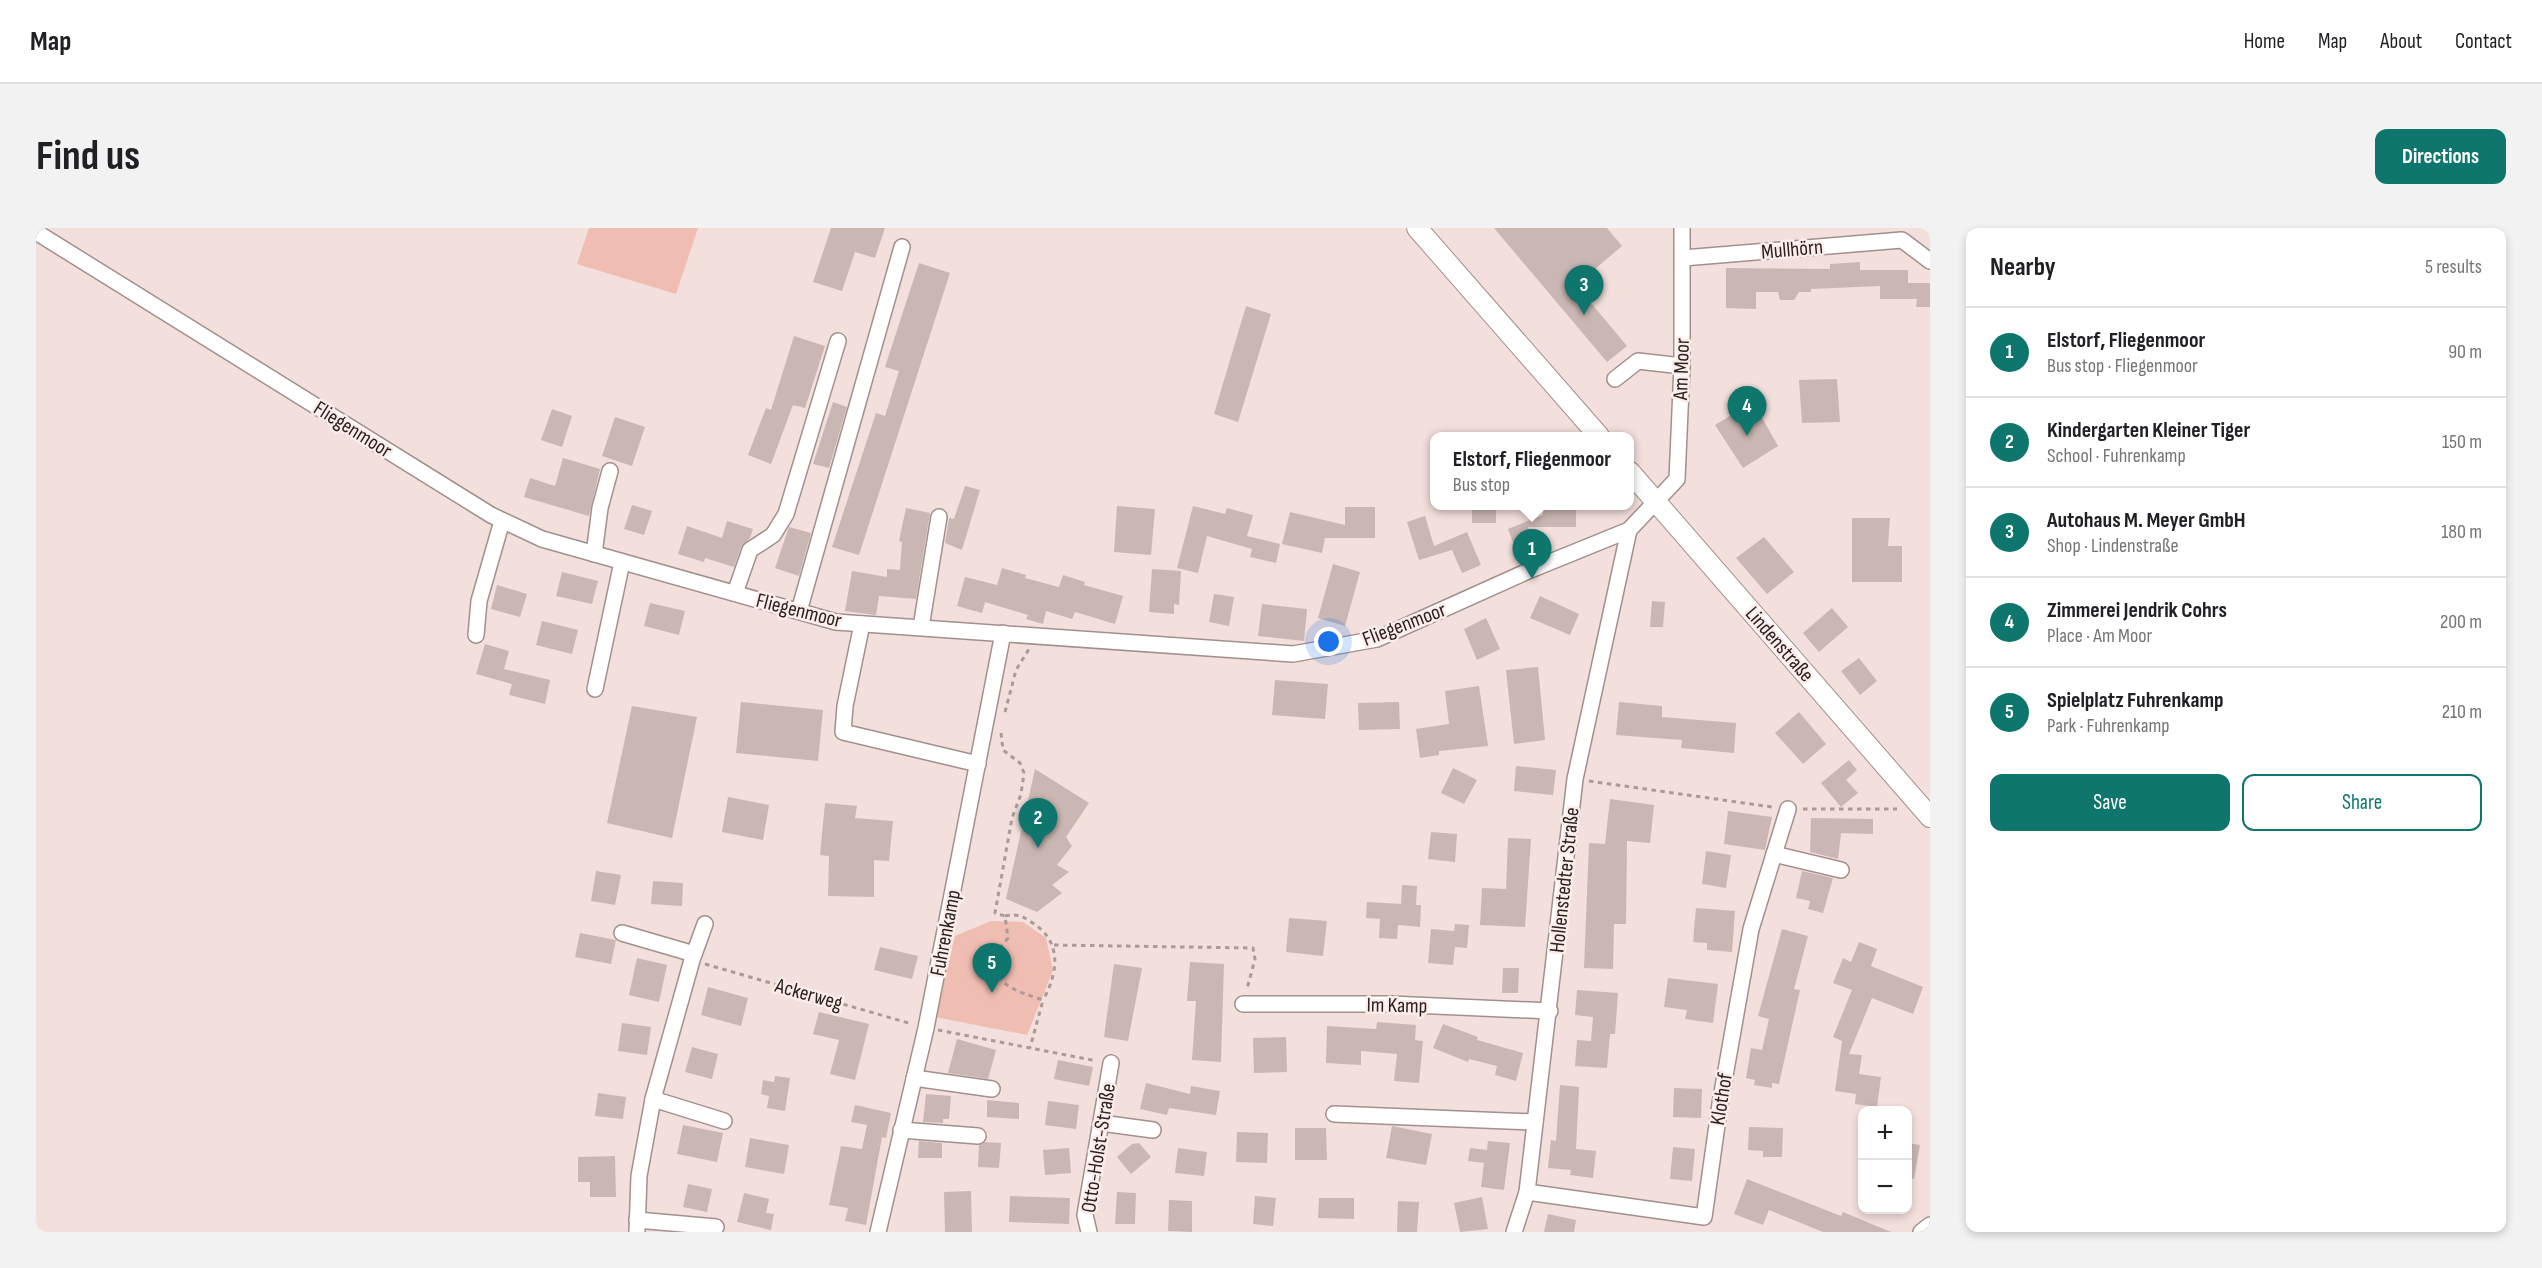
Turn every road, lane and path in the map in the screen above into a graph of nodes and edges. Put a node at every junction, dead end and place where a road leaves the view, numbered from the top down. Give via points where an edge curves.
1 (1417, 228) edge
2 (1682, 228) edge
3 (36, 232) edge
4 (902, 247) dead end
5 (1683, 258) junction
6 (1930, 261) edge
7 (838, 341) dead end
8 (1682, 366) junction
9 (1615, 379) dead end
10 (1596, 432) edge
11 (610, 471) dead end
12 (1634, 478) edge
13 (1656, 502) junction
14 (939, 517) dead end
15 (502, 521) junction
16 (1629, 530) junction
17 (594, 554) junction
18 (622, 562) junction
19 (735, 593) junction
20 (799, 611) junction
21 (862, 624) junction
22 (921, 627) junction
23 (1003, 633) junction
24 (476, 636) dead end
25 (1036, 636) junction
26 (595, 689) dead end
27 (1004, 715) dead end
28 (1002, 727) dead end
29 (978, 764) junction
30 (1575, 779) junction
31 (1788, 809) junction
32 (1897, 809) dead end
33 (1930, 817) edge
34 (1774, 854) junction
35 (1841, 870) dead end
36 (1005, 916) junction
37 (705, 924) dead end
38 (621, 933) dead end
39 (1054, 945) junction
40 (693, 957) junction
41 (1043, 1000) junction
42 (1244, 1005) joint
43 (1550, 1011) junction
44 (926, 1028) junction
45 (1030, 1048) junction
46 (1111, 1064) joint
47 (914, 1078) junction
48 (992, 1089) dead end
49 (653, 1099) junction
50 (1334, 1114) dead end
51 (724, 1121) dead end
52 (1535, 1122) junction
53 (1101, 1123) junction
54 (901, 1130) junction
55 (1153, 1130) dead end
56 (978, 1136) dead end
57 (1527, 1192) junction
58 (1930, 1225) edge
59 (637, 1226) edge
60 (716, 1227) dead end
61 (878, 1232) edge
62 (1089, 1232) edge
63 (1514, 1232) edge
64 (1921, 1232) edge

1 - 10 main road
2 - 5 street, Am Moor
3 - 15 street, Fliegenmoor
4 - 20 street
5 - 6 street, Mullhörn via 1902,240
5 - 8 street, Am Moor
7 - 19 street via 786,514 773,535 750,550
8 - 9 street via 1638,361
8 - 13 street, Am Moor via 1677,478
11 - 17 street
12 - 13 main road, Lindenstraße
13 - 16 street, Fliegenmoor
13 - 33 main road, Lindenstraße
14 - 22 street
15 - 17 street, Fliegenmoor
15 - 24 street via 479,601
16 - 25 street, Fliegenmoor via 1377,639 1293,654
16 - 30 street, Hollenstedter Straße
17 - 18 street, Fliegenmoor
18 - 19 street, Fliegenmoor
18 - 26 street
19 - 20 street, Fliegenmoor
20 - 21 street, Fliegenmoor via 836,622
21 - 22 street, Fliegenmoor
21 - 29 street via 843,732
22 - 23 street, Fliegenmoor
23 - 25 street, Fliegenmoor
23 - 29 street, Fuhrenkamp
25 - 27 path via 1016,670
28 - 36 path via 1000,739 1004,750 1020,763 1024,773 995,914
29 - 44 street, Fuhrenkamp
30 - 31 path
30 - 43 street, Hollenstedter Straße
31 - 32 path
31 - 34 street, Klothof
34 - 35 street
34 - 57 street, Klothof via 1751,929 1704,1217
36 - 39 path via 1017,914 1040,927
36 - 41 path via 1008,938 993,956 994,968 1009,988
37 - 40 street
38 - 40 street
39 - 41 path via 1055,969
39 - 42 path via 1253,948 1255,959
40 - 44 path, Ackerweg
40 - 49 street
41 - 45 path
42 - 43 street, Im Kamp
43 - 52 street, Hollenstedter Straße
44 - 45 path, Ackerweg
44 - 47 street, Fuhrenkamp
45 - 46 path, Ackerweg
46 - 53 street, Otto-Holst-Straße
47 - 48 street
47 - 54 street, Fuhrenkamp
49 - 51 street
49 - 59 street via 639,1176
50 - 52 street
52 - 57 street, Hollenstedter Straße
53 - 55 street
53 - 62 street, Otto-Holst-Straße via 1085,1215
54 - 56 street
54 - 61 street, Fuhrenkamp
57 - 63 street, Hollenstedter Straße
58 - 64 street
59 - 60 street

